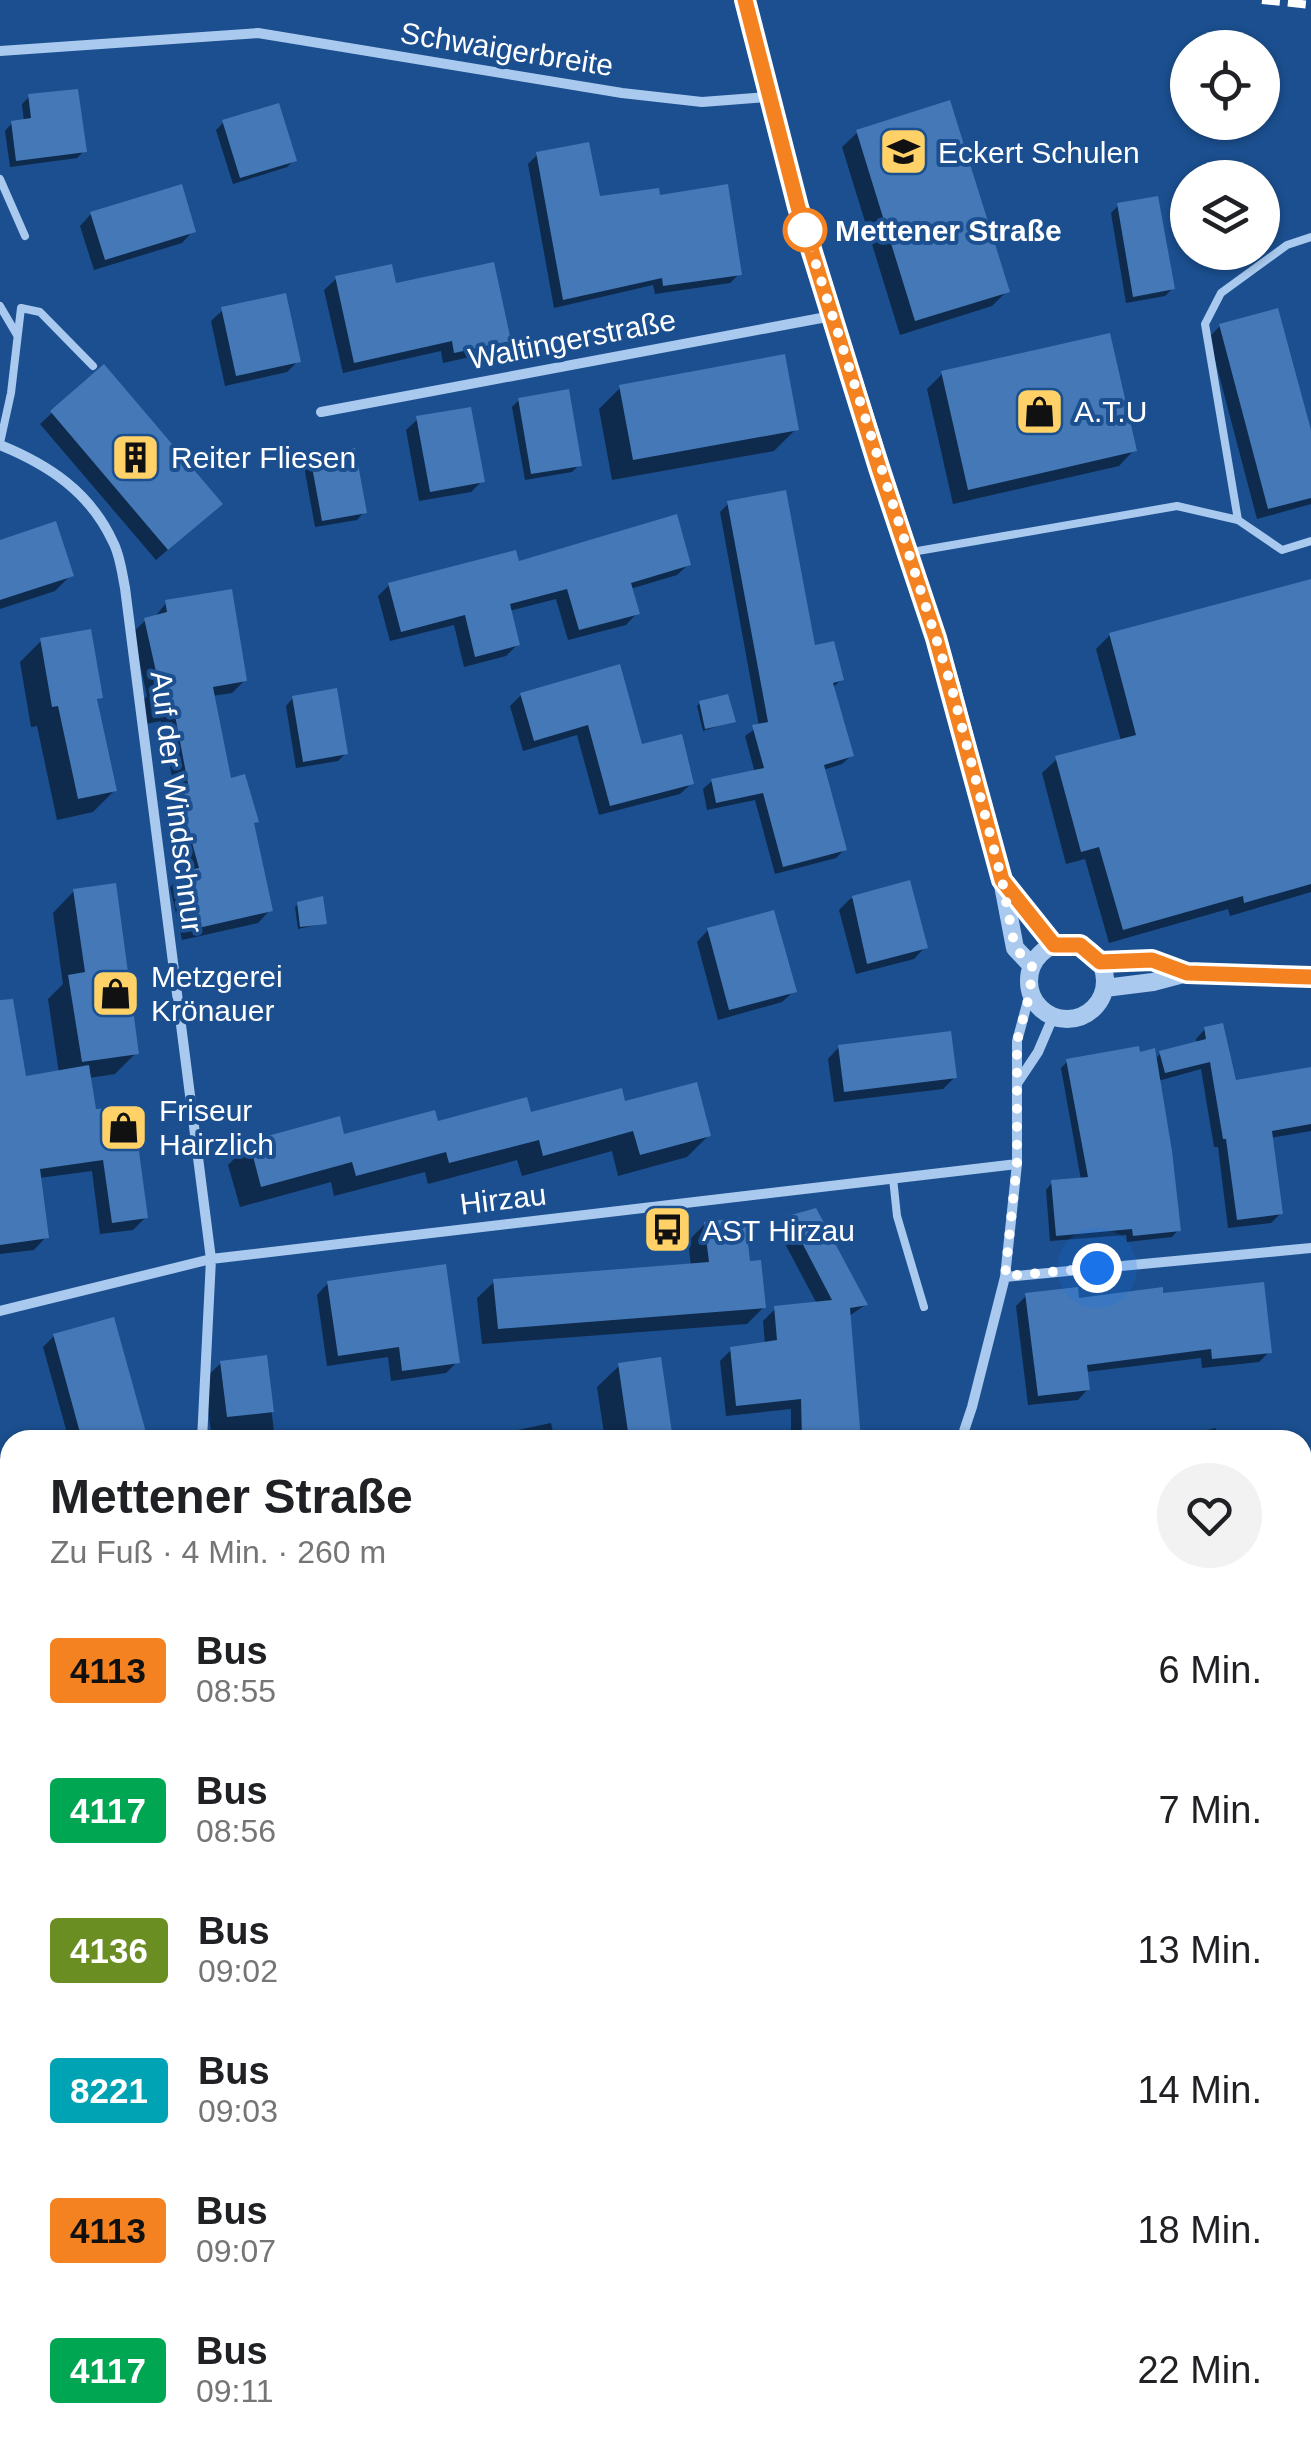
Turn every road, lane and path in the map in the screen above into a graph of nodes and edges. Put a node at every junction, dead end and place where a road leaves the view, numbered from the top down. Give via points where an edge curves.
1 (745, 0) edge
2 (0, 51) edge
3 (768, 97) junction
4 (0, 179) edge
5 (25, 236) dead end
6 (1311, 237) edge
7 (0, 306) edge
8 (832, 316) junction
9 (16, 335) junction
10 (93, 366) dead end
11 (321, 412) dead end
12 (0, 444) edge
13 (1238, 520) junction
14 (1311, 541) edge
15 (908, 554) junction
16 (1002, 880) junction
17 (1054, 945) junction
18 (1100, 962) junction
19 (1032, 966) junction
20 (1187, 973) junction
21 (1311, 977) edge
22 (1105, 988) junction
23 (1030, 993) junction
24 (1053, 1017) junction
25 (1018, 1082) junction
26 (1017, 1164) junction
27 (893, 1178) junction
28 (1311, 1248) edge
29 (211, 1259) junction
30 (1005, 1276) junction
31 (924, 1307) dead end
32 (0, 1311) edge
33 (202, 1430) edge
34 (964, 1430) edge

1 - 3 street
2 - 3 street, Schwaigerbreite via 258,33 622,93 702,102
3 - 8 street
4 - 5 lane
6 - 13 lane via 1287,246 1221,293 1205,324
7 - 9 lane
8 - 11 street, Waltingerstraße
8 - 15 street
9 - 10 lane via 21,308 40,312
9 - 12 lane
12 - 29 street, Auf der Windschnur via 61,476 114,543
13 - 14 lane via 1282,550
13 - 15 lane via 1177,506
15 - 16 street via 951,685
16 - 17 street
16 - 19 street via 1015,948
17 - 18 street via 1080,945
17 - 19 street
18 - 20 street via 1152,960
18 - 22 street
19 - 23 street
20 - 21 street
20 - 22 street
22 - 24 street via 1082,1018
23 - 24 street
23 - 25 street via 1017,1041
24 - 25 street
25 - 26 street
26 - 27 street, Hirzau
26 - 30 street
27 - 29 street, Hirzau
27 - 31 lane
28 - 30 street
29 - 32 street, Hirzau
29 - 33 street, Auf der Windschnur
30 - 34 street

